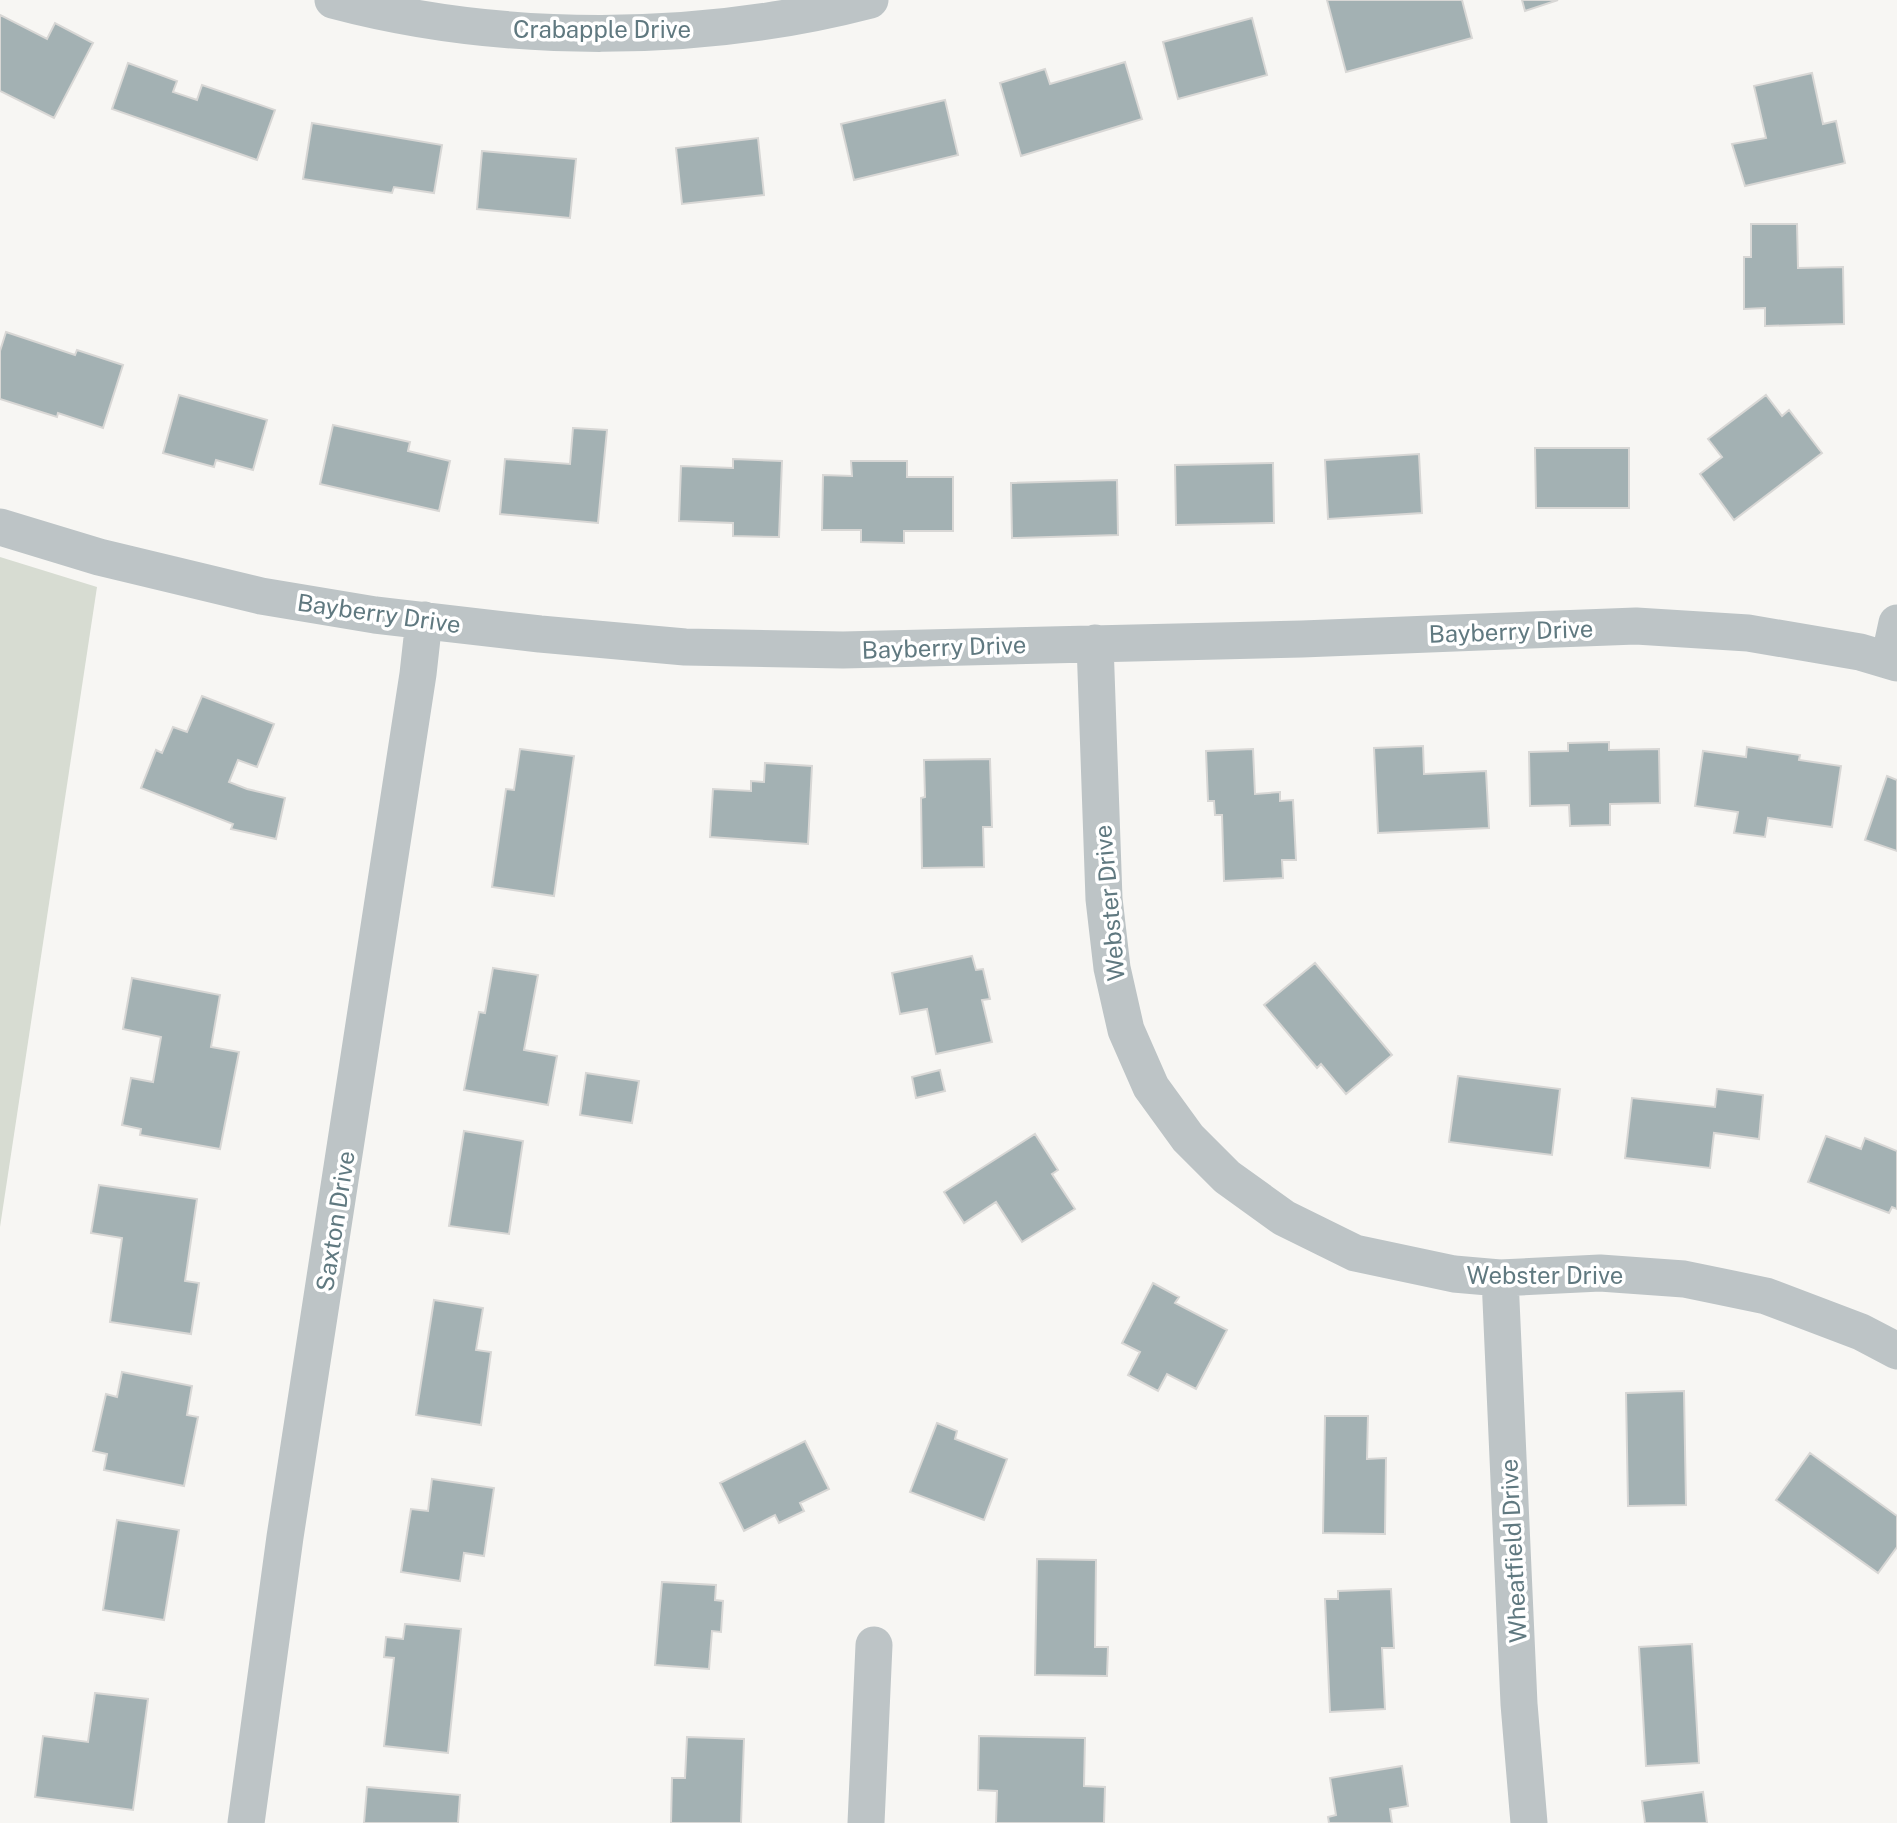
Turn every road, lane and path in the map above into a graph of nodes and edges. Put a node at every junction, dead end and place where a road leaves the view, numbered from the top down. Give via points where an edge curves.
1 (333, 0) edge
2 (870, 0) edge
3 (0, 527) edge
4 (424, 620) junction
5 (1897, 623) edge
6 (1096, 643) junction
7 (1893, 662) edge
8 (1500, 1278) junction
9 (1897, 1351) edge
10 (874, 1645) dead end
11 (246, 1823) edge
12 (866, 1823) edge
13 (1528, 1823) edge

1 - 2 street, Crabapple Drive via 446,23 615,33 705,30 779,21
3 - 4 street, Bayberry Drive via 99,557 261,596
4 - 6 street, Bayberry Drive via 685,647 844,650
4 - 11 street, Saxton Drive
5 - 7 street
6 - 7 street, Bayberry Drive via 1636,626 1748,633
6 - 8 street, Webster Drive via 1104,899 1112,968 1126,1030 1151,1087 1188,1138 1227,1177 1284,1218 1354,1253 1454,1274
8 - 9 street, Webster Drive via 1600,1273 1684,1279 1766,1296 1861,1332
8 - 13 street, Wheatfield Drive
10 - 12 street

